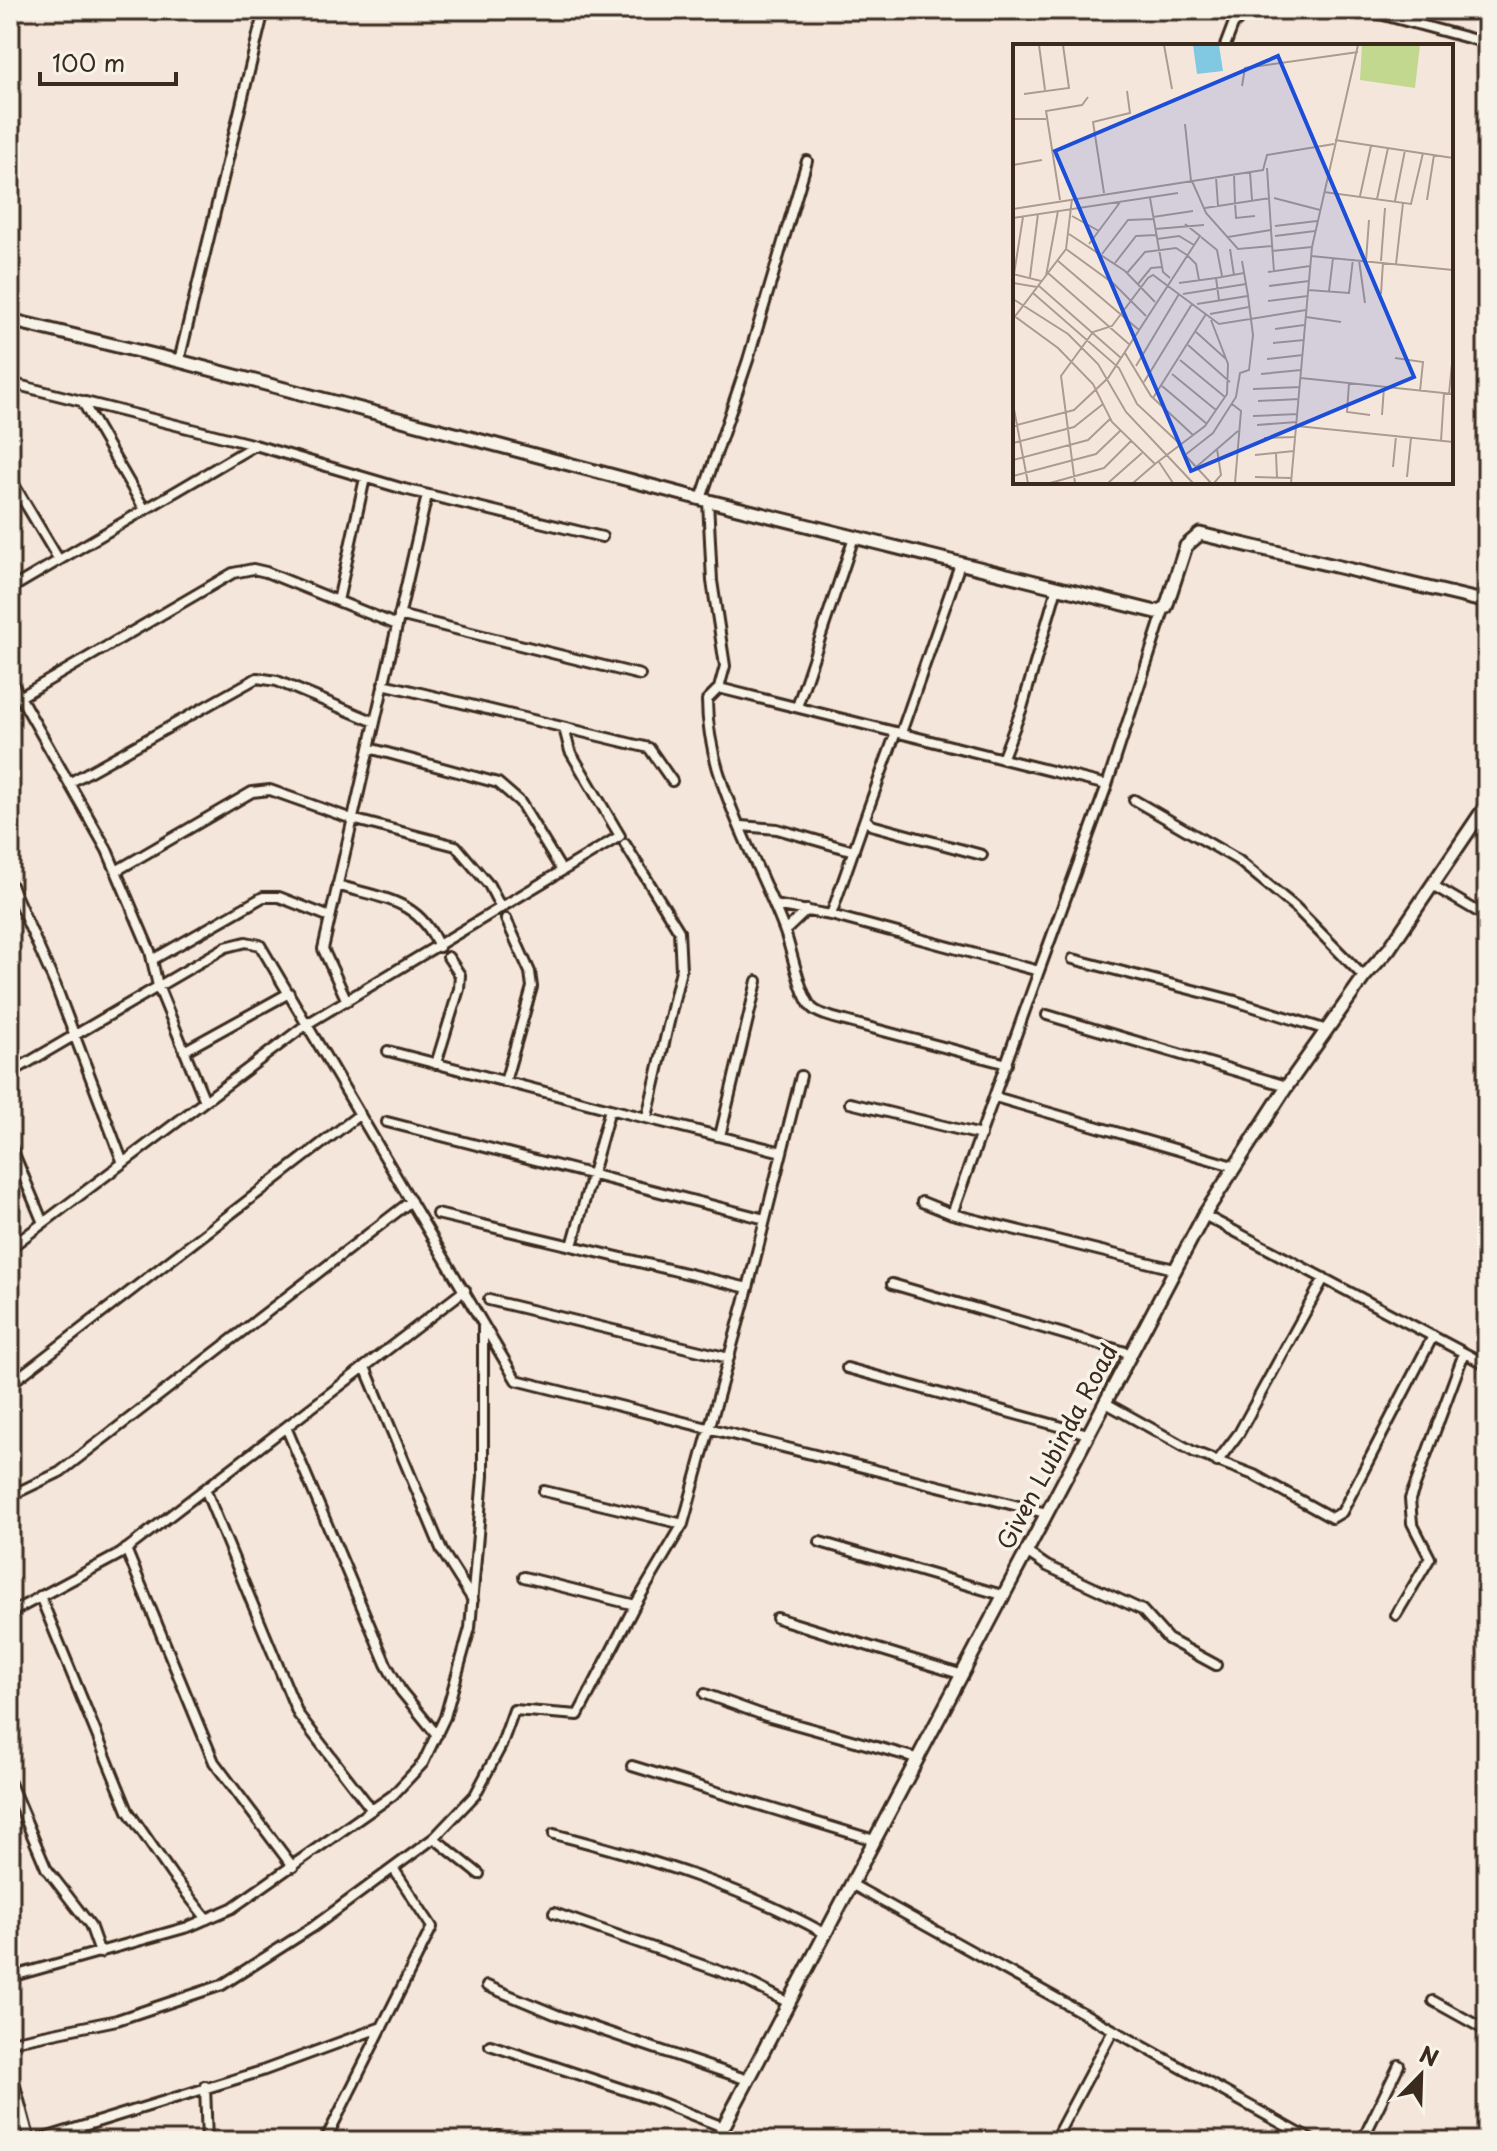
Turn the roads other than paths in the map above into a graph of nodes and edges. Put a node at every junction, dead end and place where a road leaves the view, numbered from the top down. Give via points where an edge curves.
1 (264, 10) edge
2 (1248, 10) edge
3 (1365, 10) edge
4 (1487, 43) edge
5 (1226, 44) edge
6 (807, 161) dead end
7 (10, 320) edge
8 (179, 361) junction
9 (10, 383) edge
10 (82, 401) junction
11 (255, 445) junction
12 (10, 478) edge
13 (365, 478) junction
14 (427, 495) junction
15 (705, 500) junction
16 (145, 510) junction
17 (602, 537) dead end
18 (854, 537) junction
19 (59, 560) junction
20 (960, 564) junction
21 (1057, 588) junction
22 (10, 589) edge
23 (338, 601) junction
24 (1487, 602) edge
25 (1161, 613) junction
26 (399, 615) junction
27 (397, 625) junction
28 (640, 675) dead end
29 (10, 679) edge
30 (721, 683) junction
31 (383, 684) junction
32 (20, 697) junction
33 (797, 707) junction
34 (375, 722) junction
35 (564, 728) junction
36 (898, 733) junction
37 (369, 748) junction
38 (1003, 757) junction
39 (672, 781) dead end
40 (69, 783) junction
41 (1107, 785) junction
42 (1134, 800) dead end
43 (1487, 804) edge
44 (865, 818) junction
45 (352, 819) junction
46 (742, 826) junction
47 (625, 844) dead end
48 (854, 851) junction
49 (982, 855) dead end
50 (116, 871) junction
51 (562, 871) junction
52 (10, 883) edge
53 (337, 885) junction
54 (1434, 886) junction
55 (774, 905) junction
56 (501, 908) junction
57 (807, 910) junction
58 (831, 915) junction
59 (330, 917) junction
60 (1487, 917) edge
61 (506, 919) dead end
62 (785, 931) junction
63 (439, 947) junction
64 (448, 957) dead end
65 (1073, 959) dead end
66 (152, 960) junction
67 (1039, 971) junction
68 (1364, 977) junction
69 (757, 981) dead end
70 (158, 986) junction
71 (289, 993) junction
72 (347, 1001) junction
73 (1047, 1015) dead end
74 (307, 1024) junction
75 (1327, 1030) junction
76 (75, 1035) junction
77 (184, 1051) junction
78 (388, 1051) dead end
79 (436, 1064) junction
80 (1007, 1064) junction
81 (10, 1073) edge
82 (801, 1076) dead end
83 (505, 1082) junction
84 (1287, 1086) junction
85 (995, 1097) junction
86 (205, 1101) junction
87 (850, 1103) dead end
88 (610, 1109) junction
89 (360, 1114) junction
90 (647, 1117) junction
91 (387, 1122) dead end
92 (981, 1135) junction
93 (720, 1136) junction
94 (10, 1144) edge
95 (782, 1152) junction
96 (123, 1163) junction
97 (1233, 1166) junction
98 (590, 1177) junction
99 (411, 1201) junction
100 (922, 1202) dead end
101 (437, 1214) dead end
102 (952, 1214) junction
103 (1204, 1215) junction
104 (765, 1219) junction
105 (43, 1223) junction
106 (572, 1246) junction
107 (10, 1248) edge
108 (1174, 1269) junction
109 (1324, 1278) junction
110 (892, 1284) dead end
111 (748, 1288) junction
112 (465, 1290) junction
113 (489, 1300) dead end
114 (483, 1323) junction
115 (1433, 1336) junction
116 (1129, 1353) junction
117 (1464, 1353) junction
118 (729, 1358) junction
119 (1487, 1365) edge
120 (365, 1367) junction
121 (847, 1368) dead end
122 (10, 1384) edge
123 (1104, 1402) junction
124 (286, 1427) junction
125 (711, 1429) junction
126 (1088, 1434) junction
127 (1217, 1462) junction
128 (205, 1489) junction
129 (544, 1491) dead end
130 (10, 1496) edge
131 (1046, 1513) junction
132 (683, 1524) junction
133 (820, 1542) dead end
134 (126, 1549) junction
135 (1025, 1551) junction
136 (524, 1577) dead end
137 (1002, 1595) junction
138 (40, 1596) junction
139 (473, 1600) junction
140 (635, 1605) junction
141 (10, 1613) edge
142 (1396, 1615) dead end
143 (777, 1618) dead end
144 (1216, 1665) dead end
145 (960, 1674) junction
146 (705, 1694) dead end
147 (437, 1735) junction
148 (916, 1758) junction
149 (632, 1766) dead end
150 (10, 1783) edge
151 (372, 1810) junction
152 (554, 1834) dead end
153 (434, 1838) junction
154 (874, 1840) junction
155 (293, 1867) junction
156 (393, 1868) junction
157 (479, 1874) dead end
158 (851, 1884) junction
159 (554, 1913) dead end
160 (207, 1919) junction
161 (826, 1934) junction
162 (100, 1953) junction
163 (10, 1977) edge
164 (487, 1986) dead end
165 (1433, 2001) dead end
166 (789, 2003) junction
167 (382, 2027) junction
168 (1113, 2030) junction
169 (1487, 2031) edge
170 (10, 2042) edge
171 (490, 2045) dead end
172 (1399, 2065) dead end
173 (10, 2067) edge
174 (748, 2080) junction
175 (205, 2086) junction
176 (723, 2127) junction
177 (498, 2136) dead end
178 (1307, 2139) edge
179 (32, 2141) edge
180 (207, 2141) edge
181 (325, 2141) edge
182 (508, 2141) edge
183 (716, 2141) edge
184 (1054, 2141) edge
185 (1362, 2141) edge

1 - 8 street
2 - 5 street via 1233,25
3 - 4 street
6 - 15 street
7 - 8 street
8 - 15 street
9 - 10 street
10 - 11 street
10 - 16 street
11 - 13 street
11 - 16 street
12 - 19 street
13 - 14 street
13 - 23 street
14 - 17 street
14 - 26 street
15 - 18 street
15 - 30 street via 722,642
16 - 19 street
18 - 20 street
18 - 33 street
19 - 22 street
20 - 21 street
20 - 36 street
21 - 25 street
21 - 38 street
23 - 27 street
23 - 32 street via 266,572 233,573
24 - 25 street via 1200,534 1186,546
25 - 41 street
26 - 27 street
26 - 28 street
27 - 31 street
29 - 32 street
30 - 33 street via 730,691
30 - 46 street via 707,700 707,717 720,775
31 - 34 street
31 - 35 street
32 - 40 street
33 - 36 street
34 - 37 street
34 - 40 street via 277,681 257,678
35 - 39 street via 649,748
35 - 51 street via 570,751 620,836
36 - 38 street
36 - 44 street
37 - 45 street
37 - 51 street via 498,783 520,802
38 - 41 street
40 - 50 street
41 - 67 street
42 - 68 street via 1238,860 1295,907
43 - 54 street, Given Lubinda Road
44 - 48 street
44 - 49 street via 871,825
45 - 50 street via 262,789
45 - 53 street
45 - 56 street via 456,846
46 - 48 street via 777,829
46 - 55 street
47 - 90 street via 679,931 682,954
48 - 58 street
50 - 66 street
51 - 56 street
52 - 76 street
53 - 59 street
53 - 63 street via 414,908 430,925
54 - 60 street
54 - 68 street, Given Lubinda Road
55 - 57 street
55 - 62 street
56 - 63 street
57 - 58 street
57 - 62 street
58 - 67 street
59 - 66 street via 279,897 263,897
59 - 72 street via 323,949
61 - 83 street via 532,987
62 - 80 street via 813,1010
63 - 72 street
64 - 79 street via 460,975 459,989
65 - 75 street
66 - 70 street
67 - 80 street
68 - 75 street, Given Lubinda Road
69 - 93 street
70 - 71 street via 226,947 246,942 260,945
70 - 76 street
70 - 77 street
71 - 74 street
71 - 77 street
72 - 74 street
73 - 84 street
74 - 86 street
74 - 89 street
75 - 84 street, Given Lubinda Road
76 - 81 street
76 - 96 street
77 - 86 street
78 - 79 street
79 - 83 street
80 - 85 street
82 - 95 street
83 - 88 street
84 - 97 street, Given Lubinda Road
85 - 92 street
85 - 97 street
86 - 96 street
87 - 92 street
88 - 90 street
88 - 98 street
89 - 99 street
89 - 122 street
90 - 93 street
91 - 98 street
92 - 102 street
93 - 95 street
94 - 105 street
95 - 104 street
96 - 105 street
97 - 103 street, Given Lubinda Road
98 - 104 street
98 - 106 street
99 - 112 street
99 - 130 street via 60,1472
100 - 102 street
101 - 106 street
102 - 108 street
103 - 108 street, Given Lubinda Road
103 - 109 street
104 - 111 street
105 - 107 street
106 - 111 street
108 - 116 street, Given Lubinda Road
109 - 115 street
109 - 127 street via 1239,1433
110 - 116 street
111 - 118 street
112 - 114 street
112 - 120 street
113 - 118 street
114 - 125 street via 516,1380
114 - 139 street via 483,1476
115 - 117 street
115 - 127 street via 1337,1517 1318,1513 1254,1475
116 - 123 street, Given Lubinda Road
117 - 119 street
117 - 142 street via 1410,1499 1412,1523 1430,1558
118 - 125 street
120 - 124 street
120 - 139 street via 442,1551
121 - 126 street
123 - 126 street, Given Lubinda Road
123 - 127 street
124 - 128 street
124 - 147 street via 386,1664
125 - 131 street
125 - 132 street
126 - 131 street, Given Lubinda Road
128 - 134 street
128 - 151 street via 298,1714
129 - 132 street
131 - 135 street, Given Lubinda Road
132 - 140 street
133 - 137 street
134 - 138 street
134 - 155 street via 214,1762
135 - 137 street, Given Lubinda Road
135 - 144 street via 1142,1610 1168,1639
136 - 140 street
137 - 145 street, Given Lubinda Road
138 - 141 street
138 - 160 street via 128,1811
139 - 147 street via 470,1628
140 - 153 street via 578,1715 514,1710 475,1795
143 - 145 street
145 - 148 street, Given Lubinda Road
146 - 148 street
147 - 151 street via 423,1763
148 - 154 street, Given Lubinda Road
149 - 154 street
150 - 162 street via 46,1868 90,1925
151 - 155 street
152 - 161 street via 741,1893
153 - 156 street
153 - 157 street
154 - 158 street, Given Lubinda Road
155 - 160 street
156 - 167 street via 432,1927
156 - 170 street via 222,1985 117,2020
158 - 161 street, Given Lubinda Road
158 - 168 street
159 - 166 street via 742,1979
160 - 162 street
161 - 166 street, Given Lubinda Road
162 - 163 street
164 - 174 street
165 - 169 street
166 - 174 street, Given Lubinda Road
167 - 175 street
167 - 181 street
168 - 178 street
168 - 184 street
171 - 176 street
172 - 185 street
173 - 179 street
174 - 176 street, Given Lubinda Road
175 - 179 street
175 - 180 street
176 - 183 street, Given Lubinda Road
177 - 182 street

